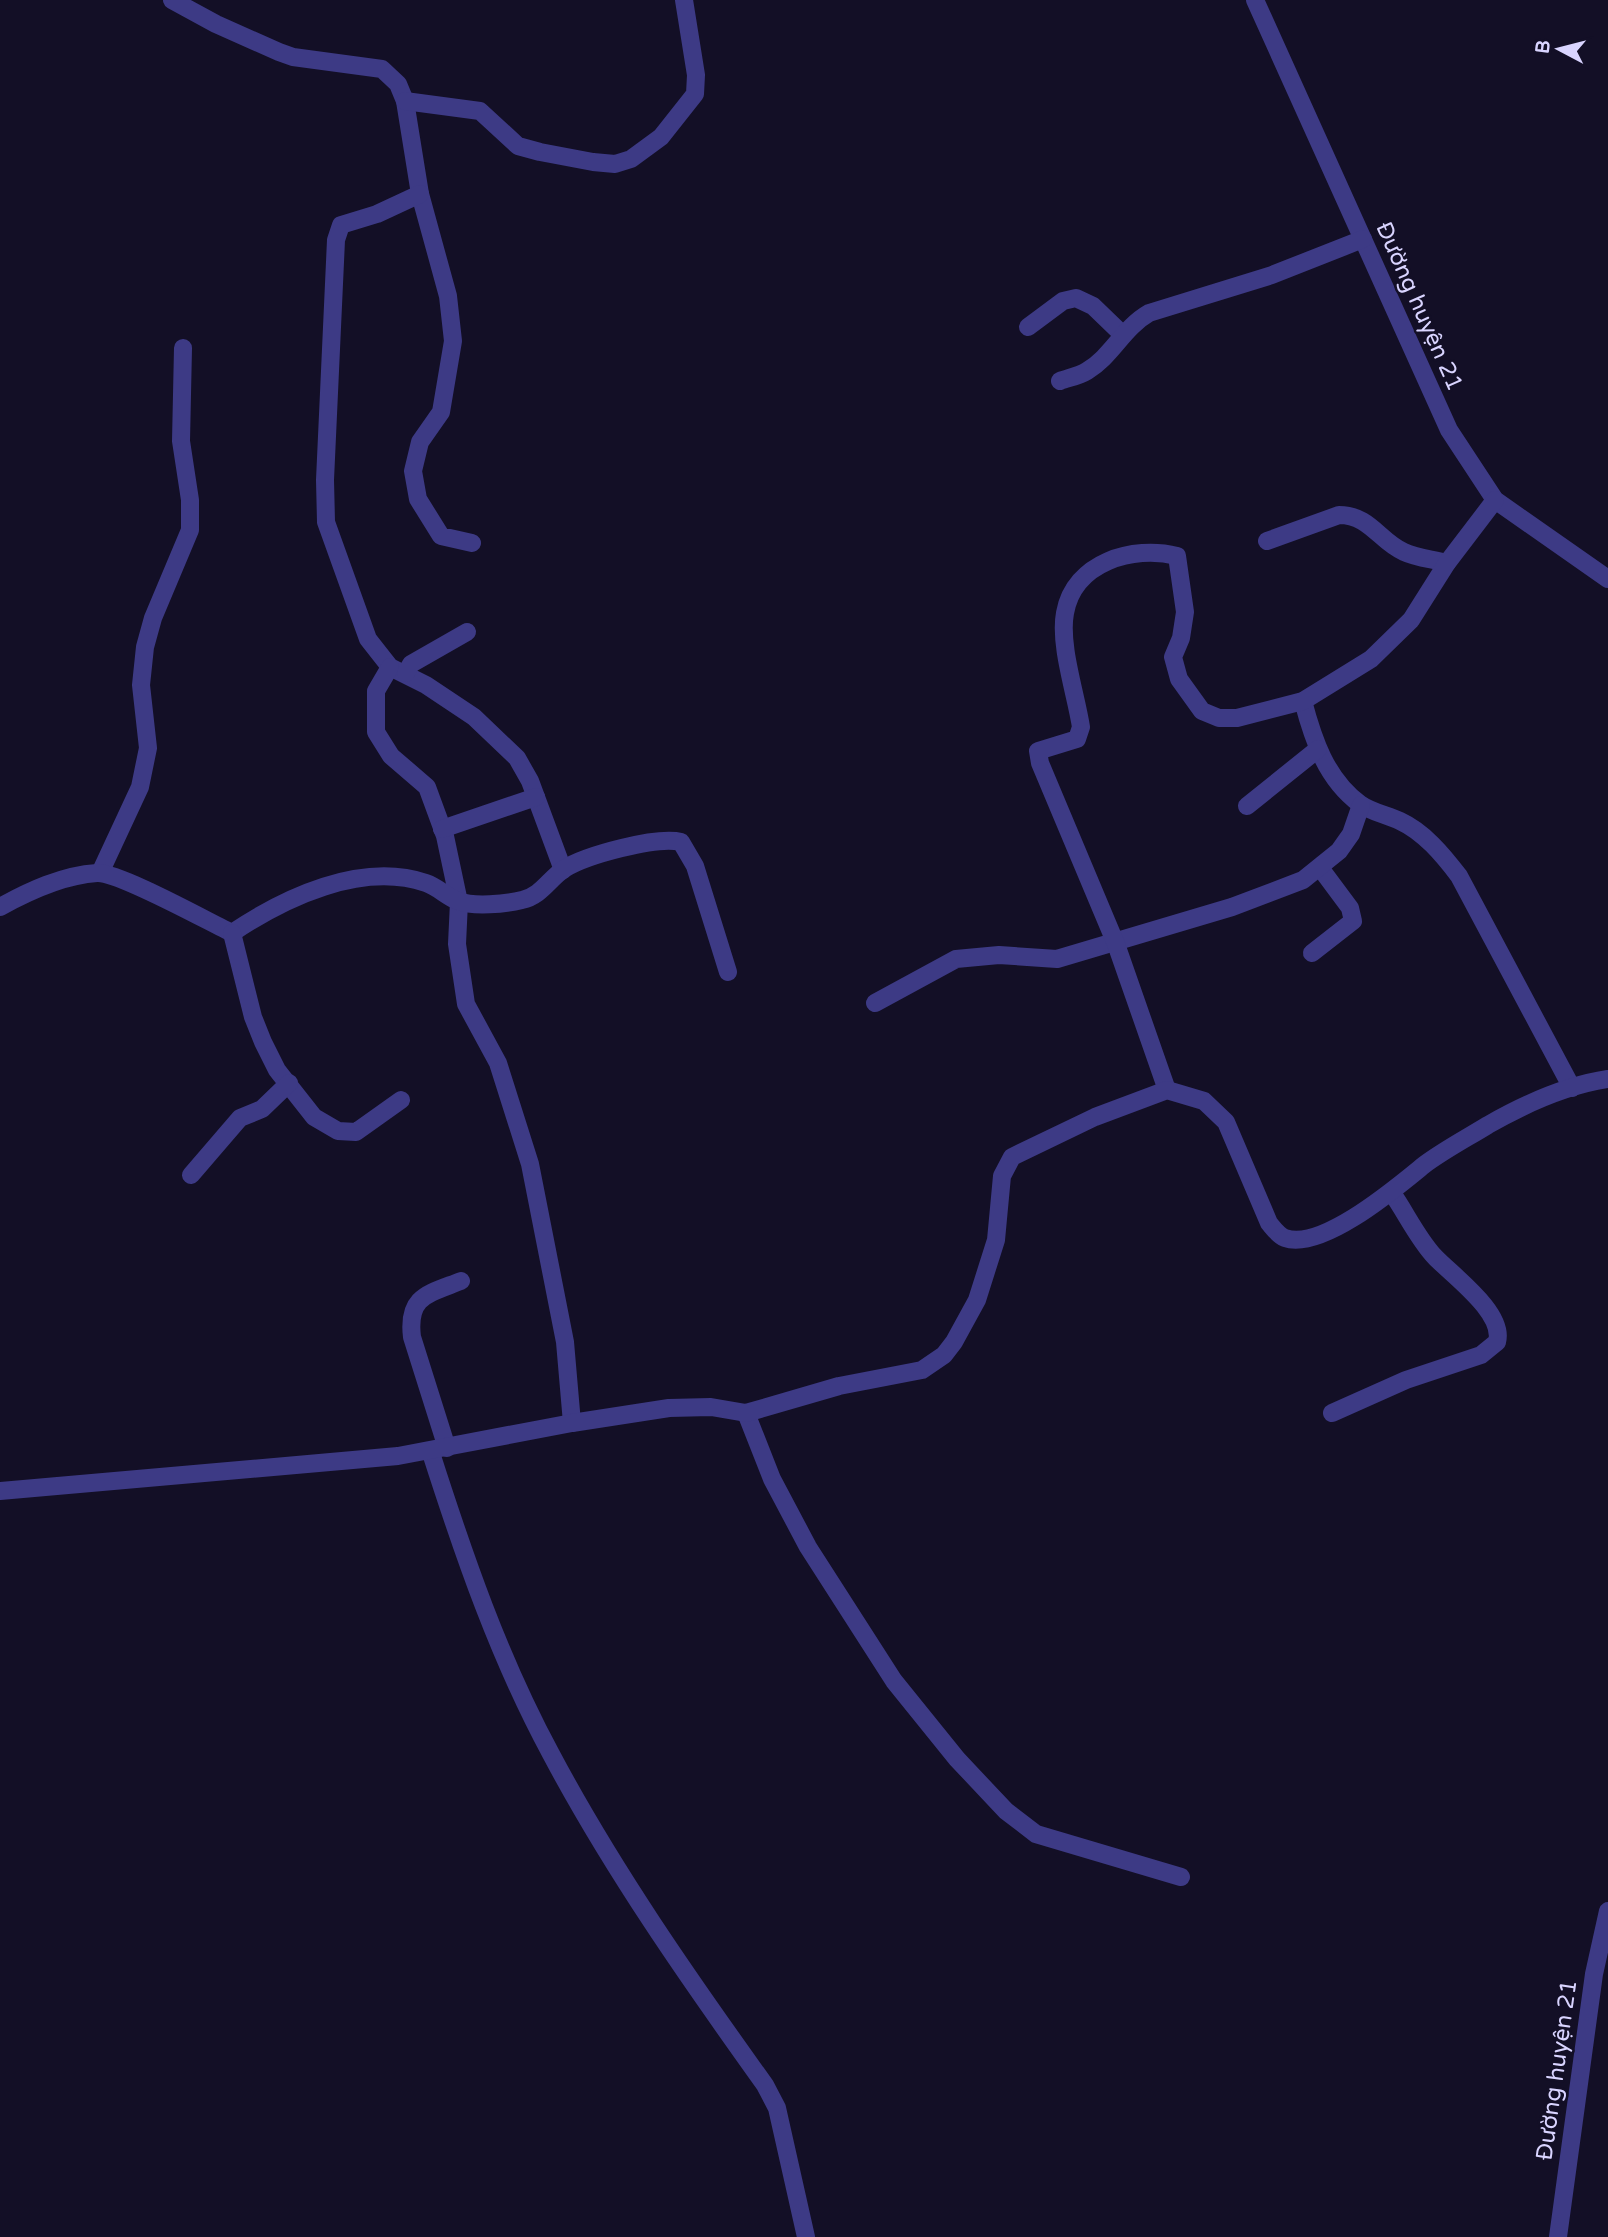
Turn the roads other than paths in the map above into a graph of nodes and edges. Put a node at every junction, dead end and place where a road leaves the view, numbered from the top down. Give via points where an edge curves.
1 (172, 0) edge
2 (684, 0) edge
3 (1255, 0) edge
4 (405, 102) junction
5 (420, 194) junction
6 (1363, 239) junction
7 (1028, 327) dead end
8 (1122, 334) junction
9 (183, 348) dead end
10 (1060, 381) dead end
11 (1495, 500) junction
12 (1267, 541) dead end
13 (472, 543) dead end
14 (1447, 563) junction
15 (1608, 579) edge
16 (467, 632) dead end
17 (398, 670) junction
18 (1304, 701) junction
19 (1318, 749) junction
20 (536, 797) junction
21 (1361, 805) junction
22 (1247, 806) dead end
23 (442, 829) junction
24 (1321, 869) junction
25 (563, 870) junction
26 (100, 873) junction
27 (459, 902) junction
28 (0, 907) edge
29 (232, 933) junction
30 (1116, 944) junction
31 (1311, 953) dead end
32 (728, 972) dead end
33 (875, 1003) dead end
34 (1608, 1079) edge
35 (289, 1083) junction
36 (1572, 1088) junction
37 (1167, 1090) junction
38 (401, 1100) dead end
39 (191, 1175) dead end
40 (1392, 1193) junction
41 (461, 1281) dead end
42 (746, 1413) junction
43 (1332, 1413) dead end
44 (572, 1423) junction
45 (439, 1450) junction
46 (0, 1491) edge
47 (1181, 1877) dead end
48 (1608, 1911) edge
49 (806, 2237) edge
50 (1558, 2237) edge

1 - 4 street via 293,57 382,69 398,84
2 - 4 street via 695,94 661,137 631,159 615,164 540,152 518,146 480,111
3 - 6 street, Đường huyện 21
4 - 5 street
5 - 13 street via 447,296 453,341 441,412 420,443 413,485 441,536
5 - 17 street via 341,225 336,240 326,522 368,639
6 - 8 street via 1272,275 1149,313
6 - 11 street, Đường huyện 21 via 1449,430
7 - 8 street via 1063,301 1076,298 1093,306
8 - 10 street via 1086,371
9 - 26 street via 181,441 190,530 145,647 141,685 148,748 140,787
11 - 14 street
11 - 15 street, Đường huyện 21
12 - 14 street via 1349,515 1368,523 1401,551
14 - 18 street via 1394,638 1371,659
16 - 17 street
17 - 20 street via 474,717 516,758
17 - 23 street via 376,691 376,732 391,756 427,787
18 - 19 street
18 - 30 street via 1237,718 1219,718 1202,711 1179,679 1173,657 1185,612 1177,556 1127,553 1088,573 1074,589 1065,614 1065,638 1081,727 1077,739 1038,751
19 - 21 street via 1332,776
19 - 22 street
20 - 23 street
20 - 25 street
21 - 24 street via 1351,834
21 - 36 street via 1402,822 1460,876
23 - 27 street
24 - 30 street via 1233,907
24 - 31 street via 1350,908 1353,921
25 - 27 street via 523,900
25 - 32 street via 656,841 681,842 695,866
26 - 28 street via 34,888
26 - 29 street
27 - 29 street via 426,883 377,877 329,885 284,903
27 - 44 street via 457,944 466,1004 498,1063 530,1164 565,1342
29 - 35 street via 253,1017 277,1070
30 - 33 street via 1057,959 999,955 956,959
30 - 37 street
34 - 36 street
35 - 38 street via 314,1117 338,1131 356,1132
35 - 39 street via 262,1109 240,1118
36 - 40 street via 1491,1124 1425,1164
37 - 40 street via 1205,1101 1218,1112 1234,1135 1269,1223 1288,1239 1353,1220
37 - 42 street via 1095,1117 1012,1157 1002,1176 996,1240 984,1281 954,1342 934,1363 912,1373 839,1386
40 - 43 street via 1433,1256 1461,1281 1497,1325 1497,1342 1481,1355 1406,1380
41 - 45 street via 422,1296 410,1318
42 - 44 street via 691,1406
42 - 47 street via 772,1479 808,1547 894,1681 957,1759 1006,1811 1036,1834
44 - 45 street
45 - 46 street
45 - 49 street via 483,1609 551,1754 664,1938 777,2108
48 - 50 street, Đường huyện 21 via 1594,1974

